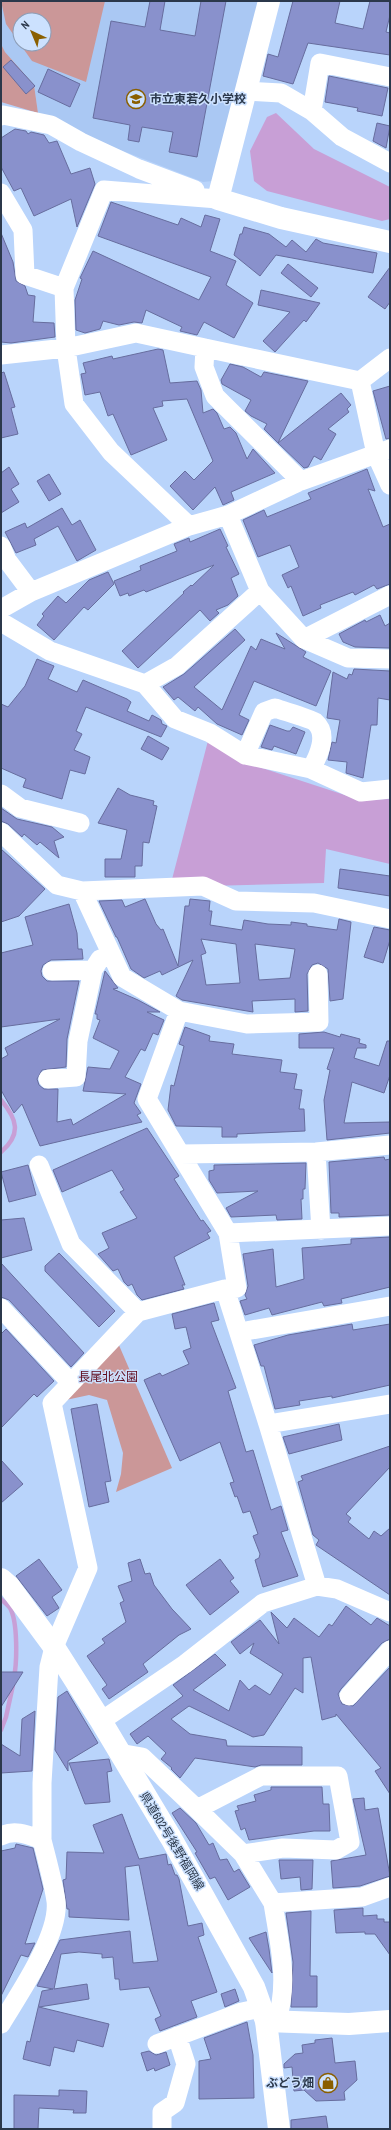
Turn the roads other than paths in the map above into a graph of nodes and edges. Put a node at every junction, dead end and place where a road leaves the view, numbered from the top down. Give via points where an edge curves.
1 (269, 1) edge
2 (390, 77) edge
3 (246, 91) junction
4 (312, 111) junction
5 (1, 116) edge
6 (390, 163) edge
7 (1, 193) edge
8 (218, 199) junction
9 (390, 242) edge
10 (64, 288) junction
11 (66, 348) junction
12 (205, 348) junction
13 (1, 355) edge
14 (390, 358) edge
15 (360, 381) junction
16 (383, 452) edge
17 (301, 481) junction
18 (390, 485) edge
19 (228, 515) junction
20 (189, 526) junction
21 (1, 546) edge
22 (260, 591) junction
23 (31, 592) junction
24 (390, 595) edge
25 (1, 609) edge
26 (1, 622) edge
27 (304, 639) junction
28 (390, 659) edge
29 (145, 684) junction
30 (244, 755) junction
31 (311, 769) junction
32 (390, 789) edge
33 (1, 794) edge
34 (80, 823) dead end
35 (1, 832) edge
36 (82, 891) junction
37 (390, 919) edge
38 (108, 946) junction
39 (93, 970) junction
40 (52, 971) dead end
41 (318, 974) dead end
42 (179, 1011) junction
43 (48, 1079) dead end
44 (390, 1145) edge
45 (316, 1152) junction
46 (180, 1154) junction
47 (39, 1165) dead end
48 (390, 1226) edge
49 (321, 1230) junction
50 (228, 1233) junction
51 (225, 1289) junction
52 (390, 1306) edge
53 (1, 1308) edge
54 (138, 1312) junction
55 (240, 1332) junction
56 (71, 1383) junction
57 (390, 1404) edge
58 (268, 1424) junction
59 (1, 1579) edge
60 (317, 1586) junction
61 (390, 1612) edge
62 (54, 1647) junction
63 (390, 1650) edge
64 (349, 1696) dead end
65 (100, 1722) junction
66 (119, 1753) junction
67 (197, 1809) junction
68 (1, 1836) edge
69 (42, 1840) junction
70 (243, 1854) junction
71 (390, 1886) edge
72 (274, 1903) junction
73 (268, 2017) junction
74 (390, 2021) edge
75 (1, 2024) edge
76 (177, 2036) junction
77 (157, 2044) dead end
78 (162, 2129) edge
79 (279, 2129) edge

1 - 3 main road
2 - 4 street via 320,63
3 - 4 street via 281,93
3 - 8 main road
4 - 6 street via 342,137
5 - 8 street via 50,125 139,169
7 - 10 street via 23,230 25,275
8 - 9 main road via 281,218
8 - 10 street via 104,190
10 - 11 street
11 - 12 street via 136,333
11 - 13 street
11 - 20 street via 74,404 111,452
12 - 15 street
12 - 17 street via 204,367 215,396
14 - 15 street
15 - 16 street
16 - 17 street
16 - 18 street
17 - 19 street
19 - 20 street
19 - 22 street
20 - 23 street
21 - 23 street via 7,560
22 - 27 street
22 - 29 street via 177,666
23 - 25 street
24 - 27 street
26 - 29 street via 50,651
27 - 28 street via 348,658
29 - 30 street via 175,719 210,733
30 - 31 street
30 - 31 street via 264,712 276,708 314,722 322,735 318,757
31 - 32 street via 361,792
33 - 34 street via 20,808
35 - 36 street via 57,885
36 - 37 street via 203,886 236,901 314,903
36 - 38 street
38 - 39 street
38 - 42 street via 122,977
39 - 40 street
39 - 43 street via 78,1041 76,1078
41 - 42 street via 319,1022 247,1024
42 - 46 street via 147,1099
44 - 45 street
45 - 46 street
45 - 49 street
46 - 50 street
47 - 54 street via 71,1244
48 - 49 street
49 - 50 street
50 - 51 street via 237,1288
51 - 54 street
51 - 55 street
52 - 55 street
53 - 56 street
54 - 56 street
55 - 58 street
56 - 62 street via 52,1403 88,1568
57 - 58 street
58 - 60 street
59 - 62 main road, 県道602号後野福岡線 via 9,1586
60 - 61 street via 337,1589
60 - 65 street via 264,1603 185,1664
62 - 65 main road, 県道602号後野福岡線
62 - 69 street via 49,1667 42,1783
63 - 64 street
65 - 66 main road, 県道602号後野福岡線
66 - 67 street via 142,1757
66 - 73 main road, 県道602号後野福岡線 via 172,1838 219,1921
67 - 70 street
67 - 70 street via 261,1776 338,1776 350,1842 336,1850 283,1848
68 - 69 street via 10,1832 27,1834
69 - 75 street via 56,1902 52,1926 35,1968
70 - 72 street
71 - 72 street via 362,1897
72 - 73 street via 282,1966 282,2002
73 - 74 main road via 349,2024
73 - 76 street via 242,2012
73 - 79 main road, 県道602号後野福岡線
76 - 77 street
76 - 78 street via 186,2064 175,2103 162,2112

